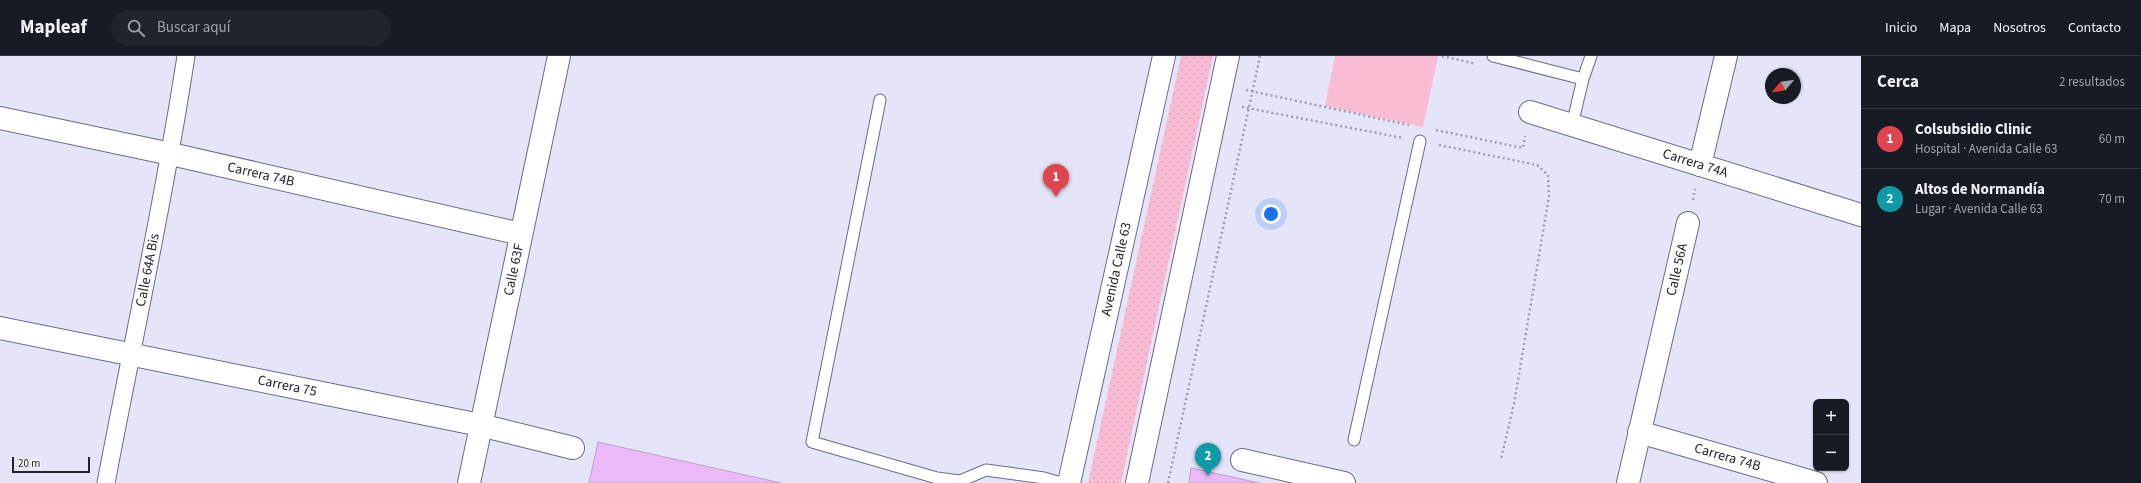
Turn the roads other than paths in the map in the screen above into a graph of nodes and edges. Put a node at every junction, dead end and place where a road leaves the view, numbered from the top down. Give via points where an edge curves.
1 (186, 56) edge
2 (559, 56) edge
3 (1164, 56) edge
4 (1228, 56) edge
5 (1493, 56) edge
6 (1591, 56) edge
7 (1726, 56) edge
8 (1583, 79) junction
9 (880, 100) dead end
10 (1530, 112) road end
11 (0, 118) edge
12 (1572, 125) junction
13 (1420, 141) road end
14 (171, 154) junction
15 (1700, 165) junction
16 (1861, 215) edge
17 (1688, 223) road end
18 (521, 234) junction
19 (0, 328) edge
20 (130, 355) junction
21 (480, 425) junction
22 (1639, 432) junction
23 (1354, 440) dead end
24 (573, 448) dead end
25 (1242, 460) dead end
26 (936, 481) edge
27 (961, 482) edge
28 (106, 483) edge
29 (469, 483) edge
30 (1061, 483) edge
31 (1069, 483) edge
32 (1137, 483) edge
33 (1344, 483) edge
34 (1628, 483) edge
35 (1816, 483) edge

1 - 14 street, Calle 64A Bis
2 - 18 street, Calle 63F
3 - 31 street, Avenida Calle 63
4 - 32 street
5 - 8 lane
6 - 8 lane
7 - 15 street
8 - 12 lane
9 - 26 lane via 812,442
10 - 12 street, Carrera 74A
11 - 14 street, Carrera 74B
12 - 15 street, Carrera 74A
13 - 23 lane
14 - 18 street, Carrera 74B
14 - 20 street, Calle 64A Bis
15 - 16 street, Carrera 74A
17 - 22 street, Calle 56A
18 - 21 street, Calle 63F
19 - 20 street, Carrera 75
20 - 21 street, Carrera 75
20 - 28 street, Calle 64A Bis
21 - 24 street, Carrera 75
21 - 29 street, Calle 63F
22 - 34 street, Calle 56A
22 - 35 street, Carrera 74B
25 - 33 street
26 - 27 lane
27 - 30 lane via 986,470 1044,478

